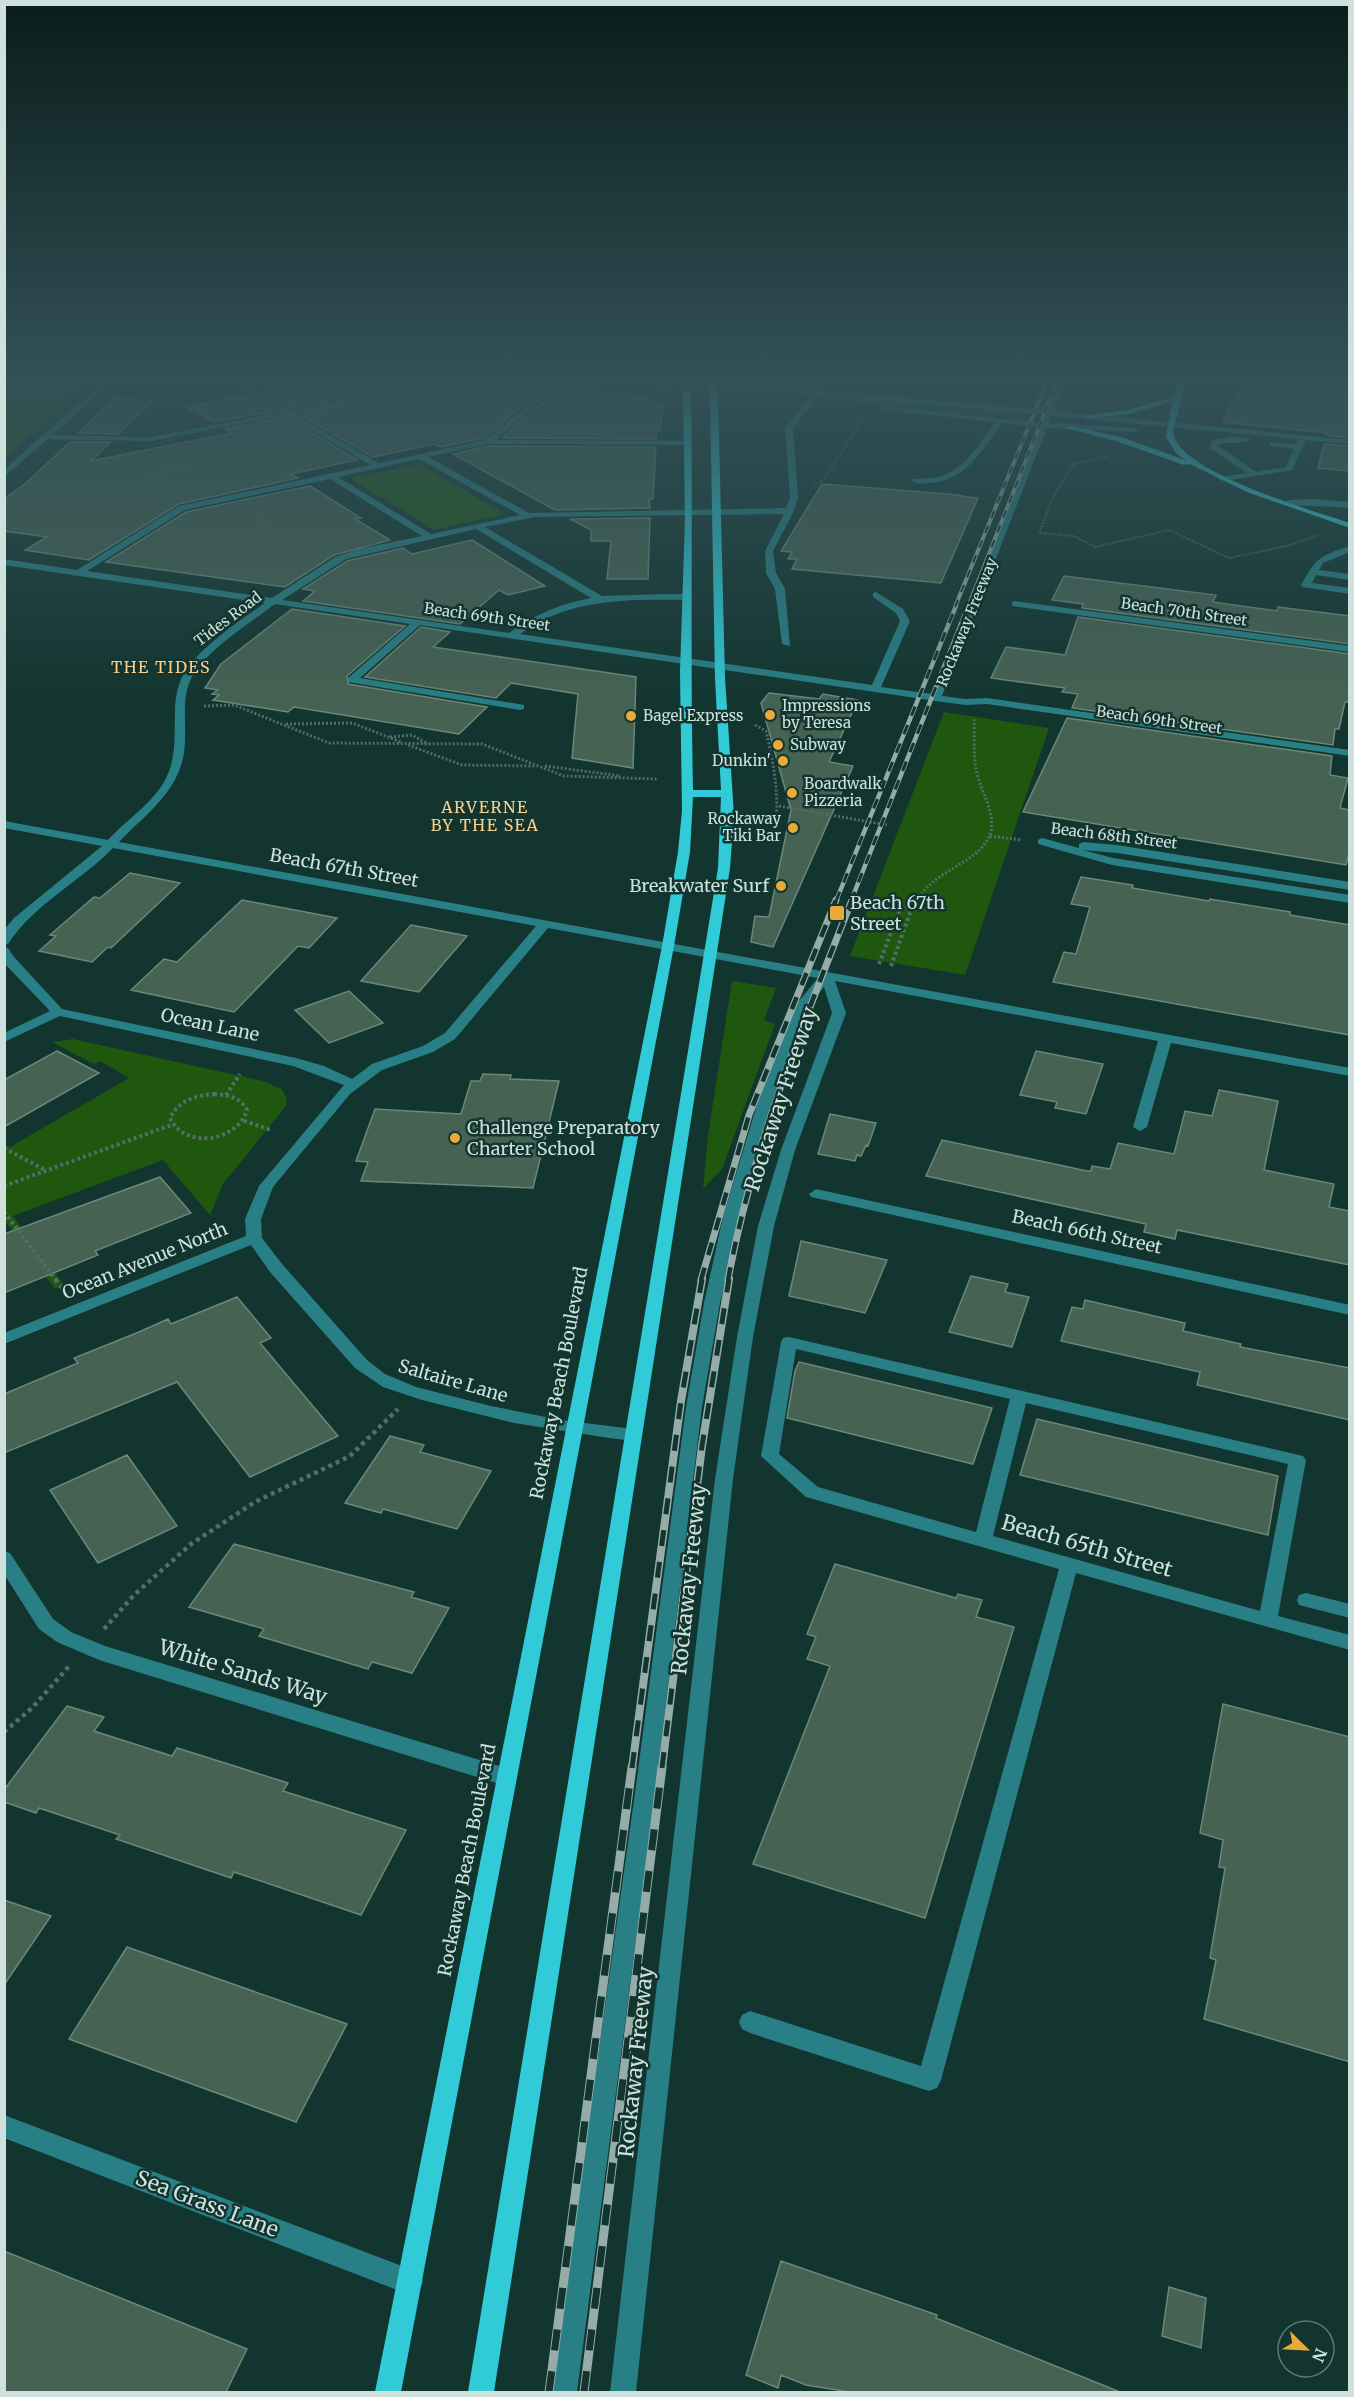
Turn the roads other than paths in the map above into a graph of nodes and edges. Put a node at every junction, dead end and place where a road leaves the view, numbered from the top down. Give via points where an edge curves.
1 (262, 491) edge
2 (355, 491) edge
3 (484, 491) edge
4 (689, 491) edge
5 (716, 491) edge
6 (794, 491) edge
7 (1019, 491) edge
8 (1254, 491) edge
9 (1288, 504) junction
10 (1350, 505) edge
11 (716, 511) junction
12 (790, 511) junction
13 (689, 512) junction
14 (527, 514) junction
15 (477, 526) junction
16 (1350, 526) edge
17 (429, 536) junction
18 (1350, 549) edge
19 (1338, 553) junction
20 (1350, 557) edge
21 (4, 562) edge
22 (1312, 572) junction
23 (78, 573) junction
24 (1350, 577) edge
25 (1350, 591) edge
26 (876, 595) dead end
27 (687, 597) junction
28 (600, 599) junction
29 (275, 601) junction
30 (1015, 604) dead end
31 (418, 622) junction
32 (511, 636) junction
33 (787, 644) dead end
34 (1350, 649) edge
35 (686, 661) junction
36 (720, 666) junction
37 (875, 689) junction
38 (936, 698) junction
39 (965, 702) junction
40 (520, 706) dead end
41 (1350, 753) edge
42 (1350, 763) edge
43 (688, 793) junction
44 (727, 794) junction
45 (4, 824) edge
46 (110, 844) junction
47 (1350, 886) edge
48 (1350, 899) edge
49 (545, 923) junction
50 (4, 941) edge
51 (668, 946) junction
52 (4, 951) edge
53 (710, 953) junction
54 (827, 975) junction
55 (58, 1012) junction
56 (1167, 1037) junction
57 (4, 1038) edge
58 (1350, 1072) edge
59 (352, 1084) junction
60 (1140, 1127) dead end
61 (816, 1194) dead end
62 (254, 1238) junction
63 (1350, 1310) edge
64 (4, 1339) edge
65 (1019, 1395) junction
66 (573, 1429) junction
67 (633, 1435) junction
68 (983, 1540) junction
69 (4, 1558) edge
70 (1069, 1565) junction
71 (1306, 1600) dead end
72 (1350, 1611) edge
73 (1268, 1621) junction
74 (1350, 1643) edge
75 (506, 1777) junction
76 (750, 2022) dead end
77 (4, 2126) edge
78 (410, 2282) junction
79 (388, 2392) edge
80 (481, 2392) edge
81 (564, 2392) edge
82 (623, 2392) edge

1 - 23 street via 182,508
2 - 17 street
3 - 14 street
4 - 13 main road, Rockaway Beach Boulevard
5 - 11 main road
6 - 12 street
7 - 38 street, Rockaway Freeway
8 - 9 main road
9 - 10 street
9 - 16 main road
11 - 12 street, Tides Road
11 - 13 street, Tides Road
11 - 36 main road
12 - 33 street via 769,551 771,573 780,589
13 - 14 street, Tides Road
13 - 27 main road, Rockaway Beach Boulevard
14 - 15 street, Tides Road
15 - 17 street, Tides Road
15 - 28 street
17 - 29 street, Tides Road via 353,554 332,563
18 - 19 street
19 - 20 street
19 - 22 street via 1320,561
21 - 23 street, Beach 69th Street
22 - 24 street
22 - 25 street via 1306,585
23 - 29 street, Beach 69th Street
26 - 37 street via 900,611 905,621
27 - 28 street
27 - 35 main road, Rockaway Beach Boulevard
28 - 32 street via 545,614
29 - 31 street, Beach 69th Street
29 - 46 street, Tides Road via 192,667 182,691 176,771 158,797
30 - 34 street, Beach 70th Street
31 - 32 street, Beach 69th Street
31 - 40 street via 352,680
32 - 35 street, Beach 69th Street
35 - 36 street, Beach 69th Street
35 - 43 main road, Rockaway Beach Boulevard
36 - 37 street, Beach 69th Street
36 - 44 main road
37 - 38 street, Beach 69th Street
38 - 39 street, Beach 69th Street
39 - 41 street, Beach 69th Street via 987,701
39 - 42 street, Beach 69th Street via 983,709
43 - 44 main road
43 - 51 main road, Rockaway Beach Boulevard via 684,852
44 - 53 main road via 725,859
45 - 46 street, Beach 67th Street
46 - 49 street, Beach 67th Street
46 - 50 street, Tides Road via 21,919
47 - 48 street, Beach 68th Street via 1117,849 1042,842 1112,861
49 - 51 street, Beach 67th Street
49 - 59 street, Ocean Avenue North via 450,1036 428,1049 377,1067
51 - 53 street, Beach 67th Street
51 - 66 main road, Rockaway Beach Boulevard
52 - 55 street
53 - 54 street, Beach 67th Street
53 - 67 main road
54 - 56 street, Beach 67th Street
54 - 81 street, Rockaway Freeway via 801,1007 766,1098 731,1217 712,1302 694,1407
54 - 82 street, Rockaway Freeway via 839,1013 788,1150 766,1226 726,1468
55 - 57 street
55 - 59 street, Ocean Lane via 296,1062
56 - 58 street, Beach 67th Street
56 - 60 street
59 - 62 street, Ocean Avenue North via 266,1186 252,1219
61 - 63 street, Beach 66th Street
62 - 64 street, Ocean Avenue North
62 - 66 street, Saltaire Lane via 368,1371 416,1392 511,1418
65 - 68 street
65 - 68 street, Beach 65th Street via 789,1342 770,1456 812,1492
65 - 73 street via 1297,1460
66 - 67 street, Saltaire Lane
66 - 75 main road, Rockaway Beach Boulevard
67 - 80 main road
68 - 70 street, Beach 65th Street
69 - 75 street, White Sands Way via 46,1624 64,1637
70 - 73 street, Beach 65th Street
70 - 76 street via 929,2080
71 - 72 street
73 - 74 street, Beach 65th Street
75 - 78 main road, Rockaway Beach Boulevard
77 - 78 street, Sea Grass Lane
78 - 79 main road, Rockaway Beach Boulevard

